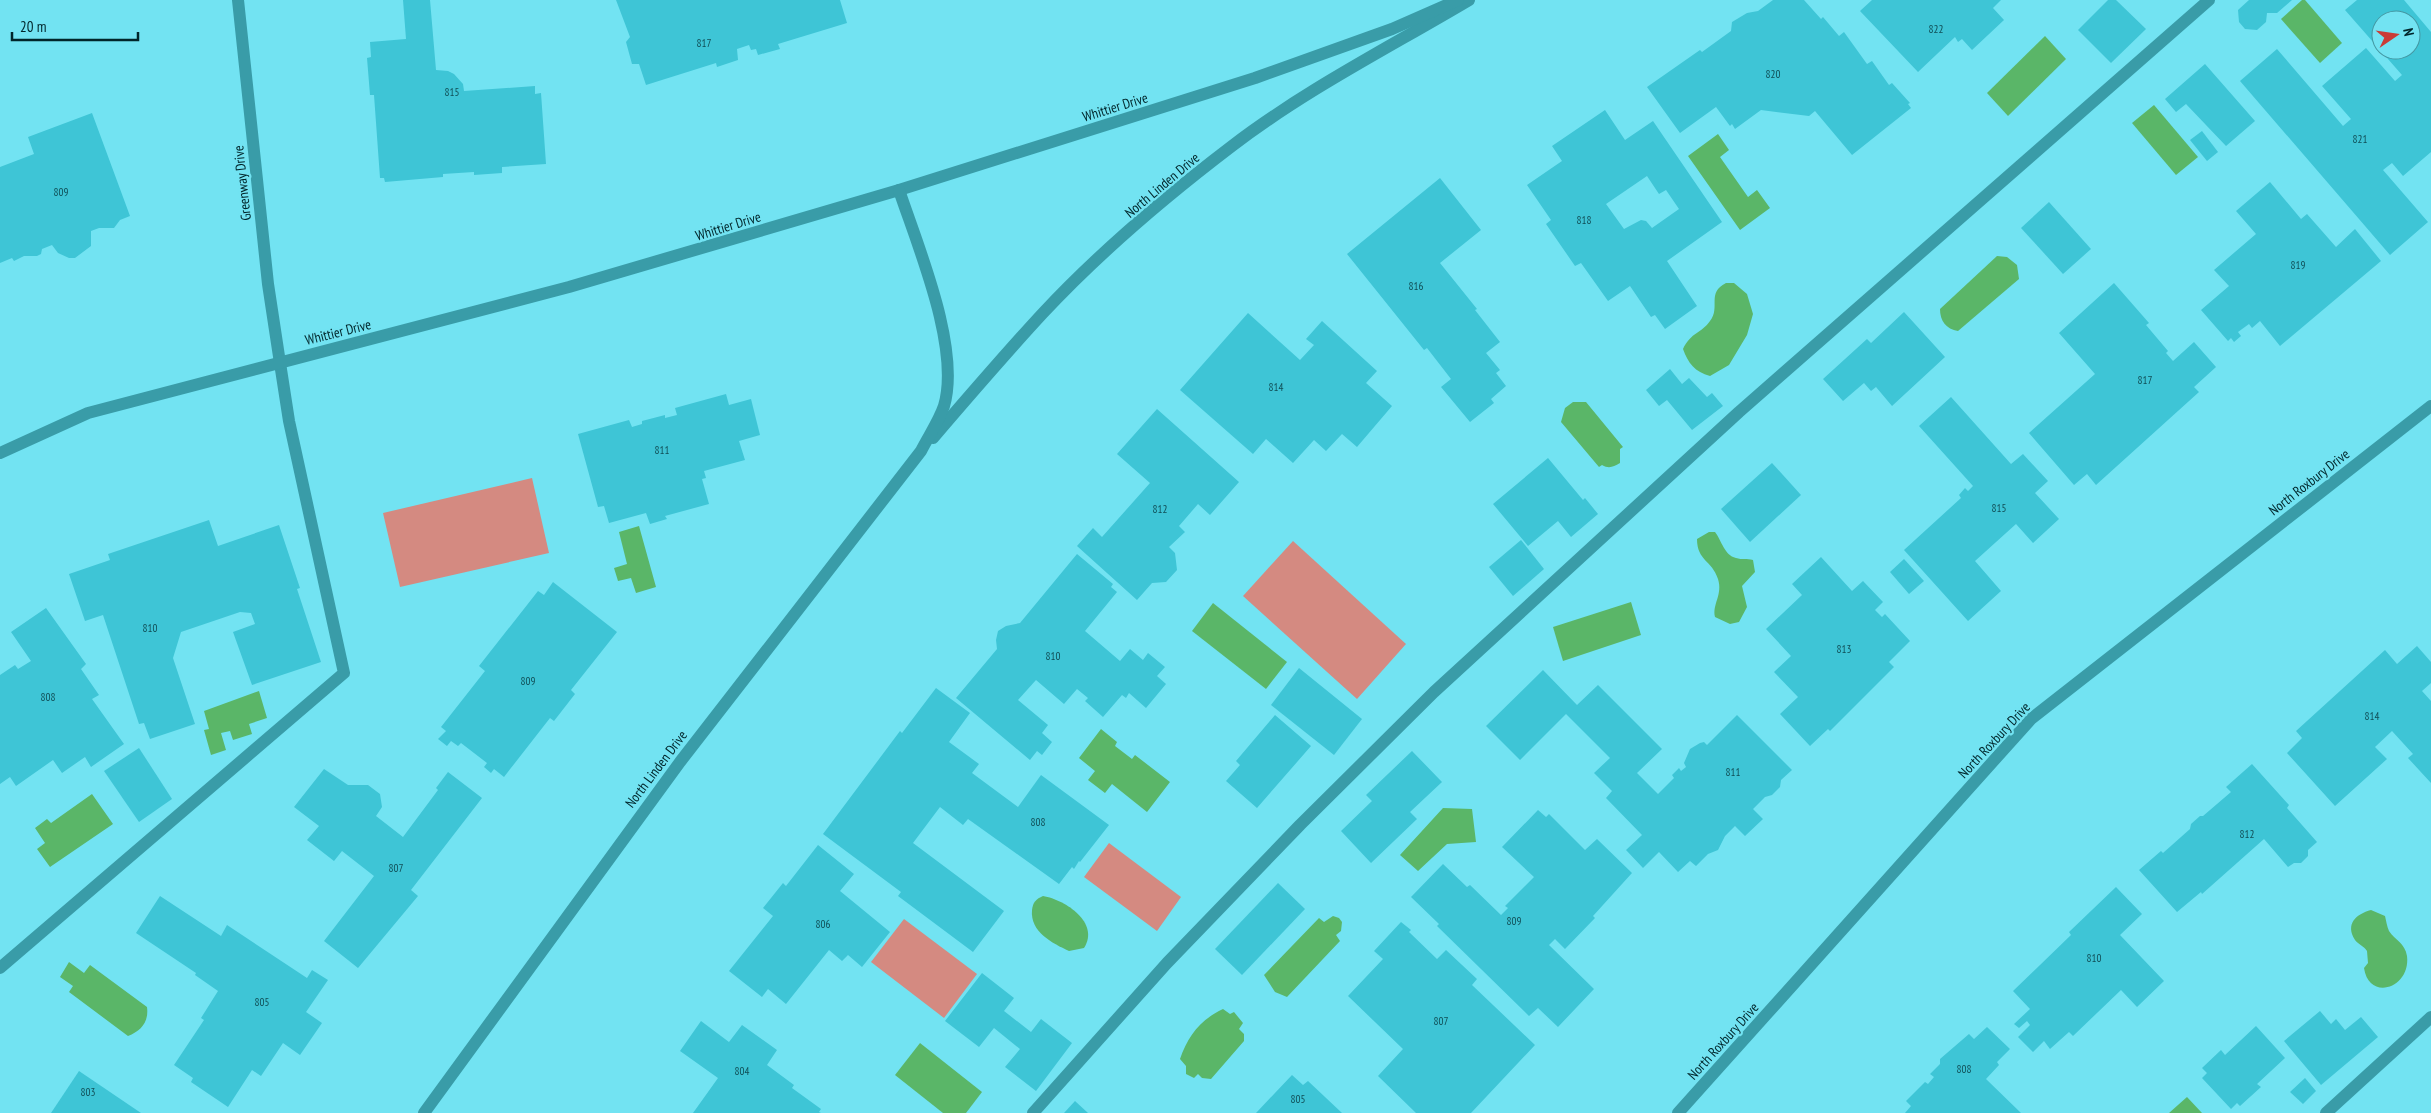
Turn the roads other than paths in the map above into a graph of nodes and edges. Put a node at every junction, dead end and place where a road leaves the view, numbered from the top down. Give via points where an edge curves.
1 (238, 0) edge
2 (1458, 0) edge
3 (1469, 0) edge
4 (2209, 0) edge
5 (899, 190) junction
6 (280, 362) junction
7 (2431, 406) edge
8 (921, 451) junction
9 (0, 453) edge
10 (0, 968) edge
11 (2431, 1017) edge
12 (424, 1113) edge
13 (1033, 1113) edge
14 (1678, 1113) edge
15 (2326, 1113) edge

1 - 6 street, Greenway Drive via 268,284
2 - 5 street, Whittier Drive via 1392,29 1255,78
3 - 8 street, North Linden Drive via 1316,90 1233,146 1161,202 1043,313
4 - 13 street via 1739,412 1434,692 1174,956
5 - 6 street, Whittier Drive via 569,287
5 - 8 street, North Linden Drive via 937,309 948,357 944,406
6 - 9 street, Whittier Drive via 88,413
6 - 10 street, Greenway Drive via 344,674
7 - 14 street, North Roxbury Drive via 2031,719
8 - 12 street, North Linden Drive via 680,762
11 - 15 street

